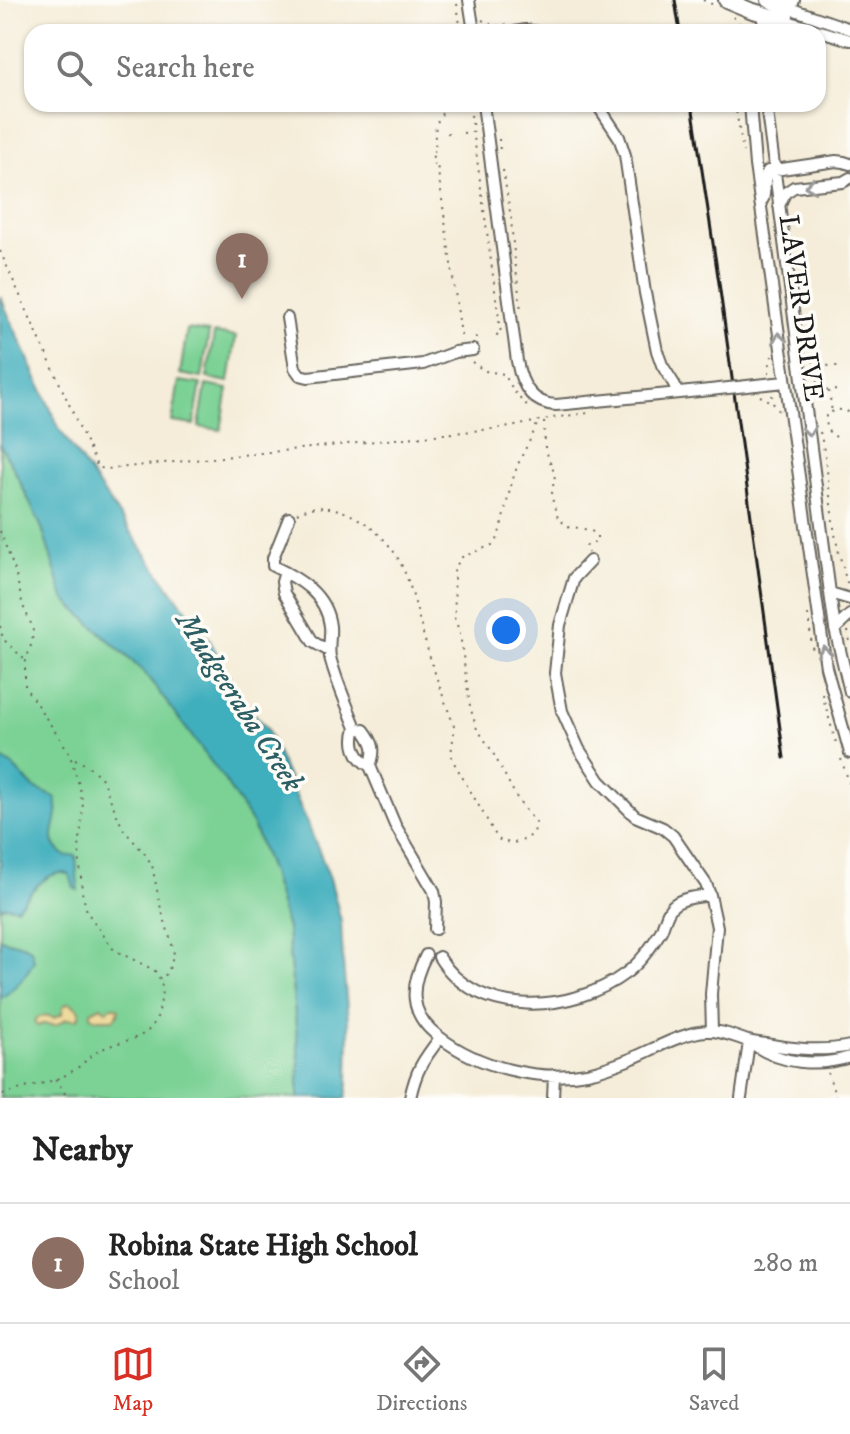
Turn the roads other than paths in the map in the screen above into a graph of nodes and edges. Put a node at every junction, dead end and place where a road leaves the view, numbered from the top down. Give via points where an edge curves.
1 (469, 0) edge
2 (726, 0) edge
3 (770, 4) edge
4 (786, 15) edge
5 (473, 24) edge
6 (763, 24) edge
7 (809, 24) edge
8 (850, 29) edge
9 (826, 31) edge
10 (850, 40) edge
11 (484, 112) edge
12 (602, 112) edge
13 (751, 112) edge
14 (767, 112) edge
15 (850, 164) edge
16 (774, 169) junction
17 (850, 178) edge
18 (761, 205) junction
19 (779, 207) junction
20 (287, 318) dead end
21 (466, 345) road end
22 (665, 370) junction
23 (785, 382) junction
24 (677, 393) junction
25 (660, 395) junction
26 (289, 518) road end
27 (590, 561) road end
28 (285, 572) junction
29 (830, 593) junction
30 (850, 599) edge
31 (850, 615) edge
32 (835, 629) junction
33 (329, 651) junction
34 (850, 692) edge
35 (356, 728) junction
36 (850, 753) edge
37 (370, 766) junction
38 (710, 895) junction
39 (435, 929) dead end
40 (426, 955) dead end
41 (439, 957) dead end
42 (712, 1031) junction
43 (440, 1038) junction
44 (749, 1042) junction
45 (850, 1046) edge
46 (850, 1057) edge
47 (554, 1075) junction
48 (410, 1098) edge
49 (553, 1098) edge
50 (741, 1098) edge

1 - 5 street
2 - 3 main road
3 - 4 main road
3 - 6 street
4 - 7 street
4 - 8 street
9 - 10 street
11 - 25 street via 517,361 528,392 544,404 556,405
12 - 22 street via 625,155 647,307
13 - 18 street, LAVER DRIVE
14 - 16 street, LAVER DRIVE
15 - 16 street
16 - 18 street via 765,175
16 - 19 street, LAVER DRIVE
17 -> 19 street via 794,187
23 -> 18 street, LAVER DRIVE
19 -> 29 street, LAVER DRIVE
20 - 21 street via 295,368 308,377 423,364
22 - 24 street
22 - 25 street
23 - 24 street, bridge via 755,390
36 -> 23 street, LAVER DRIVE via 826,667
24 - 25 street
26 - 28 street via 273,558 273,566
27 - 38 street via 574,578 560,625 555,673 562,711 600,781 635,816 673,836
28 - 33 street via 284,593 313,642
28 - 33 street via 315,591 330,627
29 - 30 street
29 - 32 street, LAVER DRIVE
31 - 32 street
32 - 34 street, LAVER DRIVE
33 - 35 street
35 - 37 street via 355,751
35 - 37 street via 372,740
37 - 39 street via 395,825 434,891
38 - 41 street via 671,906 662,929 628,972 567,1001 493,997 471,989
38 - 42 street via 717,927
40 - 43 street via 413,997 428,1028
42 - 44 street
42 - 47 street via 689,1035 609,1068
43 - 47 street via 505,1069
43 - 48 street via 422,1061
44 - 45 street via 822,1050
44 - 46 street via 764,1052 801,1061
44 - 50 street
47 - 49 street

